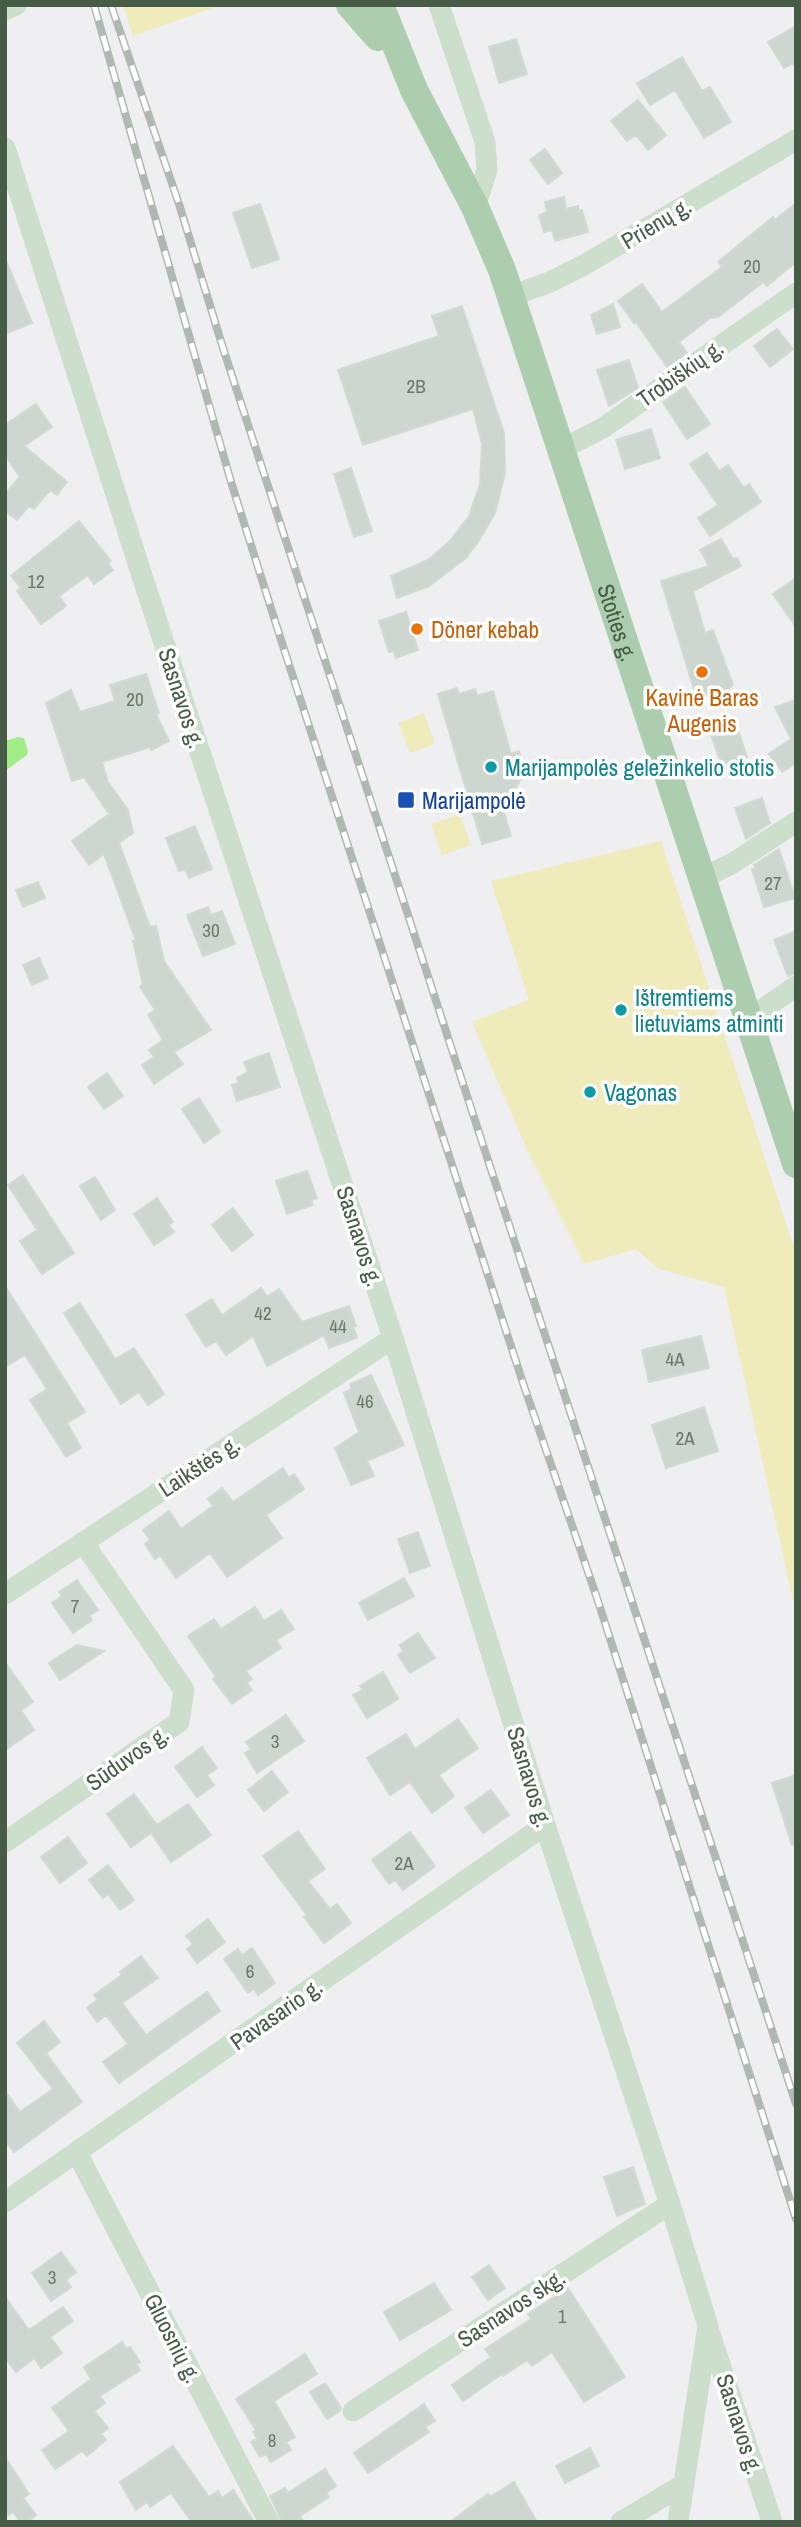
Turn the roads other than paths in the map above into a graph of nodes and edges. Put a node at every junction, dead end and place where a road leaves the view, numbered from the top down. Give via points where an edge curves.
1 (16, 5) edge
2 (350, 5) edge
3 (359, 5) edge
4 (380, 5) edge
5 (439, 5) edge
6 (5, 10) edge
7 (379, 37) junction
8 (414, 90) junction
9 (796, 140) edge
10 (7, 158) edge
11 (475, 207) junction
12 (796, 293) edge
13 (511, 296) junction
14 (562, 449) junction
15 (796, 822) edge
16 (701, 878) junction
17 (796, 986) edge
18 (748, 1018) junction
19 (796, 1164) edge
20 (393, 1338) junction
21 (83, 1542) junction
22 (5, 1594) edge
23 (545, 1825) junction
24 (5, 1842) edge
25 (77, 2153) junction
26 (5, 2202) edge
27 (670, 2204) junction
28 (708, 2326) junction
29 (353, 2411) dead end
30 (684, 2484) junction
31 (269, 2522) edge
32 (621, 2522) edge
33 (678, 2522) edge
34 (772, 2522) edge

1 - 6 street
2 - 7 main road
3 - 7 main road, Stoties g.
4 - 8 main road, Stoties g.
5 - 11 street via 485,142 487,170
7 - 8 main road, Stoties g.
8 - 11 main road, Stoties g.
9 - 13 street, Prienų g. via 584,265
10 - 20 street, Sasnavos g.
11 - 13 main road, Stoties g.
12 - 14 street, Trobiškių g. via 603,428
13 - 14 main road, Stoties g.
14 - 16 main road, Stoties g.
15 - 16 street
16 - 18 main road, Stoties g.
17 - 18 street
18 - 19 main road, Stoties g.
20 - 21 street, Laikštės g.
20 - 23 street, Sasnavos g.
21 - 22 street, Laikštės g.
21 - 24 street, Sūduvos g. via 184,1690 179,1722
23 - 25 street, Pavasario g.
23 - 27 street, Sasnavos g.
25 - 26 street, Pavasario g.
25 - 31 street, Gluosnių g.
27 - 28 street, Sasnavos g.
27 - 29 street, Sasnavos skg.
28 - 30 street, Sasnavos g.
28 - 34 street, Sasnavos g.
30 - 32 street
30 - 33 street, Sasnavos g.

